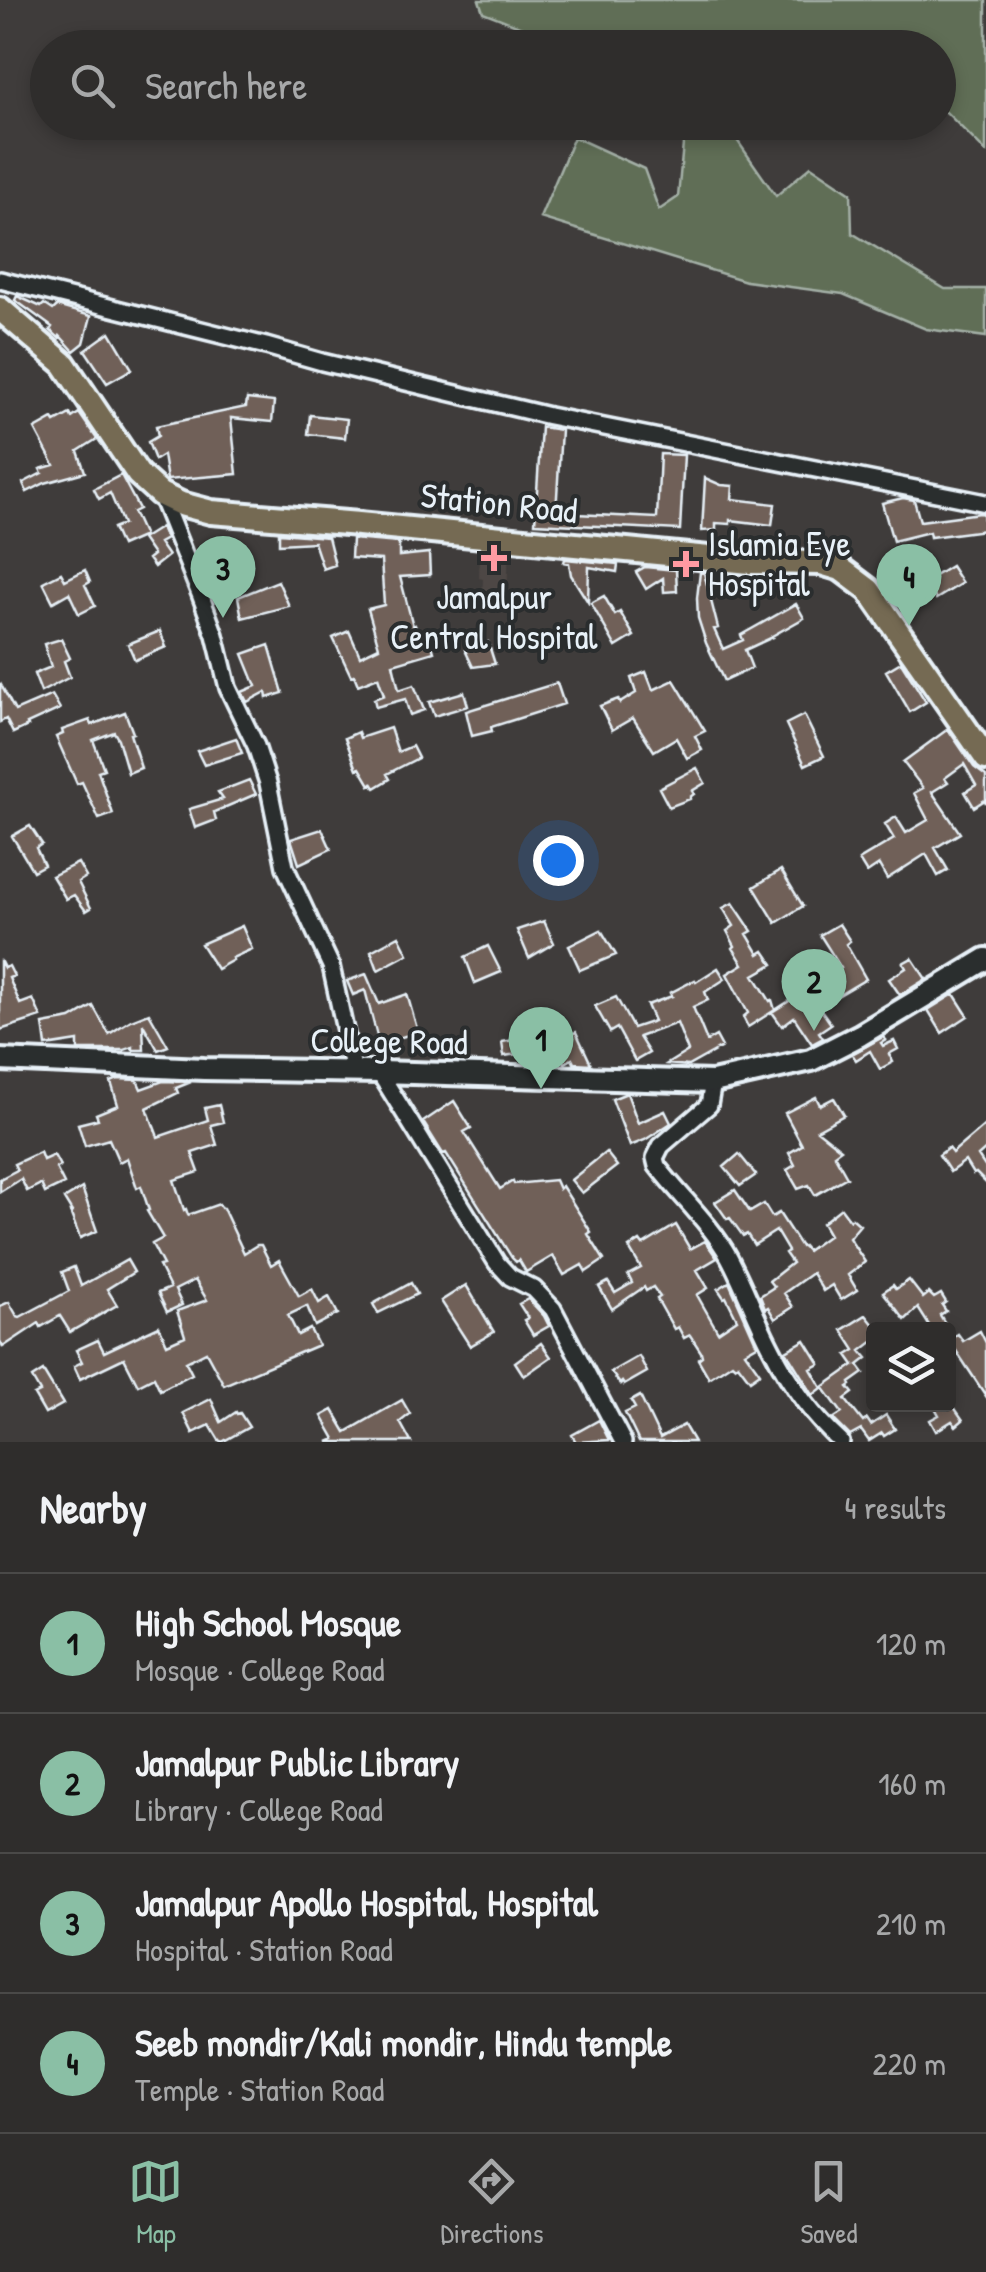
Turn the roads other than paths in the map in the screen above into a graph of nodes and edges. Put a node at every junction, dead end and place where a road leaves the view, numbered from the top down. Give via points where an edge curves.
1 (0, 280) edge
2 (0, 309) edge
3 (160, 494) junction
4 (986, 503) edge
5 (986, 758) edge
6 (986, 959) edge
7 (0, 1060) edge
8 (354, 1072) junction
9 (379, 1072) junction
10 (713, 1082) junction
11 (623, 1442) edge
12 (841, 1442) edge

1 - 4 street via 549,416
2 - 3 main road, Station Road via 64,364 138,474
3 - 5 main road, Station Road via 210,512 841,569 869,590
3 - 8 street via 262,764 285,867 331,966
6 - 10 main road, College Road via 811,1060
7 - 8 main road, College Road
8 - 9 main road, College Road
9 - 10 main road, College Road
9 - 11 street via 496,1263 554,1309
10 - 12 street via 709,1105 662,1146 658,1166 729,1257 772,1351

